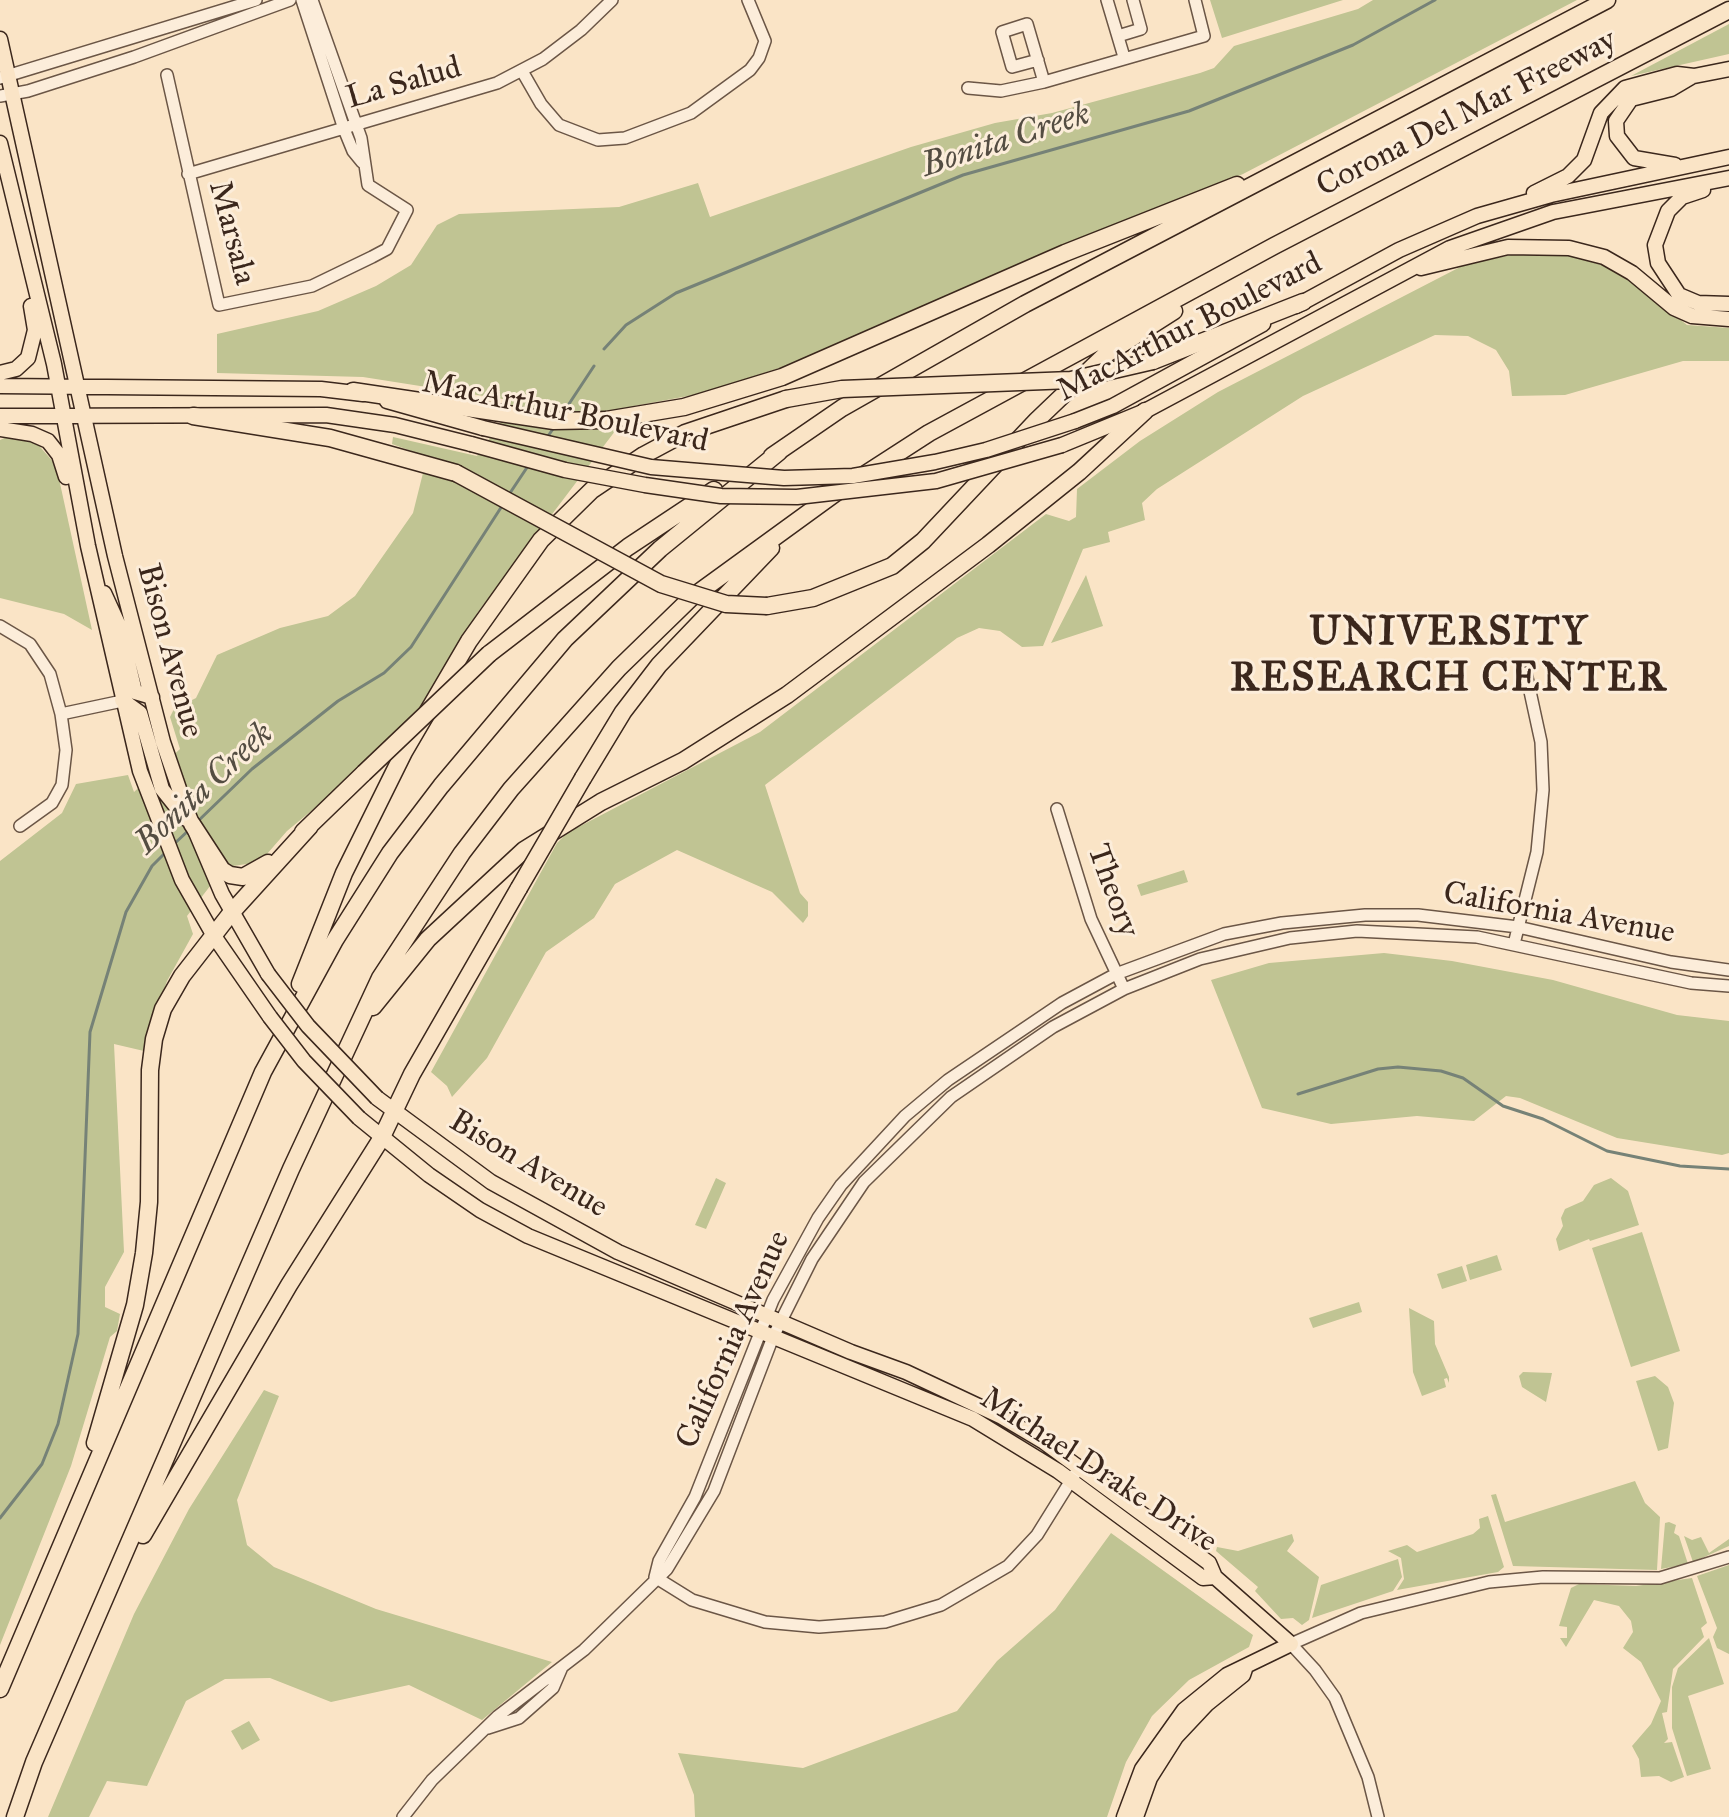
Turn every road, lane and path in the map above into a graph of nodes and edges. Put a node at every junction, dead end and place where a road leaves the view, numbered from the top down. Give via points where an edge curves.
1 (256, 0) edge
2 (290, 0) edge
3 (612, 0) edge
4 (748, 0) edge
5 (1107, 0) edge
6 (1133, 0) edge
7 (1195, 0) edge
8 (1607, 0) edge
9 (306, 2) edge
10 (1729, 10) edge
11 (179, 25) junction
12 (213, 29) junction
13 (1118, 36) junction
14 (0, 39) edge
15 (184, 39) junction
16 (1124, 57) junction
17 (1038, 60) dead end
18 (1729, 69) edge
19 (522, 71) junction
20 (167, 75) dead end
21 (1694, 76) junction
22 (4, 77) edge
23 (1044, 82) junction
24 (968, 88) dead end
25 (6, 96) edge
26 (350, 127) junction
27 (0, 143) edge
28 (1729, 157) edge
29 (1687, 167) junction
30 (1284, 170) junction
31 (188, 174) junction
32 (1729, 179) edge
33 (1703, 186) junction
34 (1505, 207) junction
35 (1274, 246) junction
36 (28, 254) junction
37 (1394, 275) junction
38 (1303, 302) junction
39 (1729, 304) edge
40 (1729, 319) edge
41 (0, 373) edge
42 (0, 386) edge
43 (58, 387) junction
44 (77, 388) junction
45 (353, 391) junction
46 (1145, 411) junction
47 (62, 415) junction
48 (0, 416) edge
49 (83, 416) junction
50 (193, 416) junction
51 (0, 429) edge
52 (779, 452) junction
53 (811, 508) junction
54 (88, 546) junction
55 (94, 576) junction
56 (0, 626) edge
57 (1526, 673) dead end
58 (152, 697) junction
59 (122, 700) junction
60 (61, 714) junction
61 (146, 766) junction
62 (1057, 809) dead end
63 (192, 824) junction
64 (20, 826) dead end
65 (310, 826) junction
66 (231, 913) junction
67 (1518, 927) junction
68 (214, 936) junction
69 (1514, 944) junction
70 (1729, 970) edge
71 (1116, 974) junction
72 (1729, 986) edge
73 (1124, 989) junction
74 (350, 1037) junction
75 (274, 1052) junction
76 (394, 1112) junction
77 (381, 1139) junction
78 (773, 1319) junction
79 (767, 1334) junction
80 (1074, 1475) junction
81 (64, 1539) junction
82 (1729, 1557) edge
83 (655, 1577) junction
84 (108, 1595) junction
85 (1291, 1644) junction
86 (1245, 1668) junction
87 (0, 1689) edge
88 (15, 1817) edge
89 (403, 1817) edge
90 (1124, 1817) edge
91 (1136, 1817) edge
92 (1378, 1817) edge

1 - 11 street
2 - 12 street
3 - 19 street, La Salud via 562,45
4 - 19 street via 765,41 750,70 691,113 625,138 598,140 559,125
5 - 13 street
6 - 13 street via 1141,29
7 - 16 street via 1204,36
8 - 30 highway, Corona Del Mar Freeway
9 - 12 street via 229,29
9 - 26 street, Marsala
10 - 35 highway, Corona Del Mar Freeway
11 - 15 street
11 - 22 street
12 - 15 street
13 - 16 street
14 - 22 main road, Bison Avenue
15 - 25 street
16 - 23 street
17 - 23 street
18 - 21 main road
19 - 26 street, La Salud via 475,91
20 - 31 street
21 - 29 main road via 1671,89 1631,99 1616,121 1617,136 1634,158
21 - 34 main road via 1677,74 1625,88 1601,113 1584,160 1568,176
22 - 25 main road, Bison Avenue
23 - 24 street via 1001,91
25 - 44 main road, Bison Avenue
26 - 31 street, La Salud
26 - 31 street, Marsala via 363,148 368,185 407,210 387,249 312,286 219,305
27 - 36 main road, Bison Avenue
28 - 29 main road, MacArthur Boulevard
29 - 34 main road, MacArthur Boulevard
30 - 45 highway via 1169,210 782,377 655,413 554,421
30 - 52 highway via 1025,304 842,408
32 - 33 main road, MacArthur Boulevard
33 - 37 main road, MacArthur Boulevard via 1597,201 1516,222
33 - 39 main road via 1668,211 1655,245 1658,263 1679,295 1698,303
34 - 38 main road, MacArthur Boulevard via 1434,234
35 - 50 highway, bridge via 1105,355 923,541 892,566 813,598 767,606 726,604 661,584 456,473 330,438
35 - 53 highway via 929,433
36 - 41 main road via 34,343 16,369
36 - 43 main road, Bison Avenue
37 - 40 main road via 1508,247 1569,248 1604,257 1692,316
37 - 46 main road, MacArthur Boulevard
38 - 45 main road, MacArthur Boulevard, bridge via 1113,406 1075,421 986,450 853,476 784,478 651,467
38 - 75 highway, bridge via 1153,361 1071,380 842,389 786,399 685,433 592,490 541,540 469,641 404,752 344,873
42 - 43 main road, MacArthur Boulevard
43 - 44 main road, MacArthur Boulevard
43 - 47 main road, Bison Avenue
44 - 45 main road, MacArthur Boulevard
44 - 49 main road, Bison Avenue
46 - 50 main road, MacArthur Boulevard, bridge via 1062,445 936,481 797,497 721,496 645,485 565,470 395,425 326,415
46 - 74 highway via 988,545 787,695 683,761 601,802 524,850 428,939
47 - 48 main road, MacArthur Boulevard
47 - 49 main road, MacArthur Boulevard
47 - 54 main road, Bison Avenue
49 - 50 main road, MacArthur Boulevard
49 - 58 main road, Bison Avenue
51 - 54 main road via 32,434 55,448
52 - 65 highway, bridge via 673,514 489,654
52 - 75 highway via 609,594 488,729 390,853
53 - 74 highway via 691,598 551,741 462,853 380,978
53 - 76 highway, bridge via 659,665 623,712
54 - 55 main road, Bison Avenue
55 - 58 main road via 120,628 135,692
55 - 59 main road, Bison Avenue
56 - 60 street via 30,644 44,664
57 - 67 street via 1541,742 1543,790 1537,852
58 - 59 street
58 - 63 main road, Bison Avenue
59 - 60 street
59 - 61 main road via 140,713
60 - 64 street via 66,750 62,785 52,803
61 - 63 main road
61 - 68 main road, Bison Avenue via 182,880
62 - 71 street, Theory via 1091,919
63 - 65 highway via 222,870 243,877
63 - 66 main road, Bison Avenue
65 - 66 highway
66 - 68 highway
66 - 76 main road, Bison Avenue, bridge via 308,1026
67 - 69 street
67 - 70 street, California Avenue
67 - 71 street, California Avenue via 1418,915 1311,919 1224,934
68 - 77 main road, Bison Avenue, bridge via 304,1061
68 - 81 highway via 182,976 154,1039 149,1202 135,1305
69 - 72 street, California Avenue via 1691,983
69 - 73 street, California Avenue via 1411,931 1290,938 1200,959
71 - 73 street, Theory
71 - 78 street, California Avenue via 1017,1032 905,1116 818,1218
73 - 78 street, California Avenue via 998,1063 906,1137 864,1182
74 - 84 highway
75 - 81 highway
76 - 77 highway
76 - 78 main road, Bison Avenue via 535,1209 629,1257
77 - 79 main road, Bison Avenue via 480,1210 528,1236
77 - 84 highway
78 - 79 street, California Avenue
78 - 80 main road, Michael Drake Drive via 956,1393 1021,1428
79 - 80 main road, Michael Drake Drive via 973,1419
79 - 83 street, California Avenue
80 - 83 street via 1037,1535 1008,1566 941,1605 885,1622 819,1627 765,1622 692,1600
80 - 85 main road, Michael Drake Drive via 1203,1578 1215,1577
81 - 87 highway
82 - 85 street via 1660,1578 1489,1582 1361,1613
83 - 89 street, California Avenue via 619,1618 519,1698 432,1780
84 - 88 highway
85 - 86 main road
85 - 92 street, Michael Drake Drive via 1335,1698 1368,1777
86 - 90 main road via 1212,1685 1161,1738 1142,1769
86 - 91 main road via 1176,1737 1150,1778

